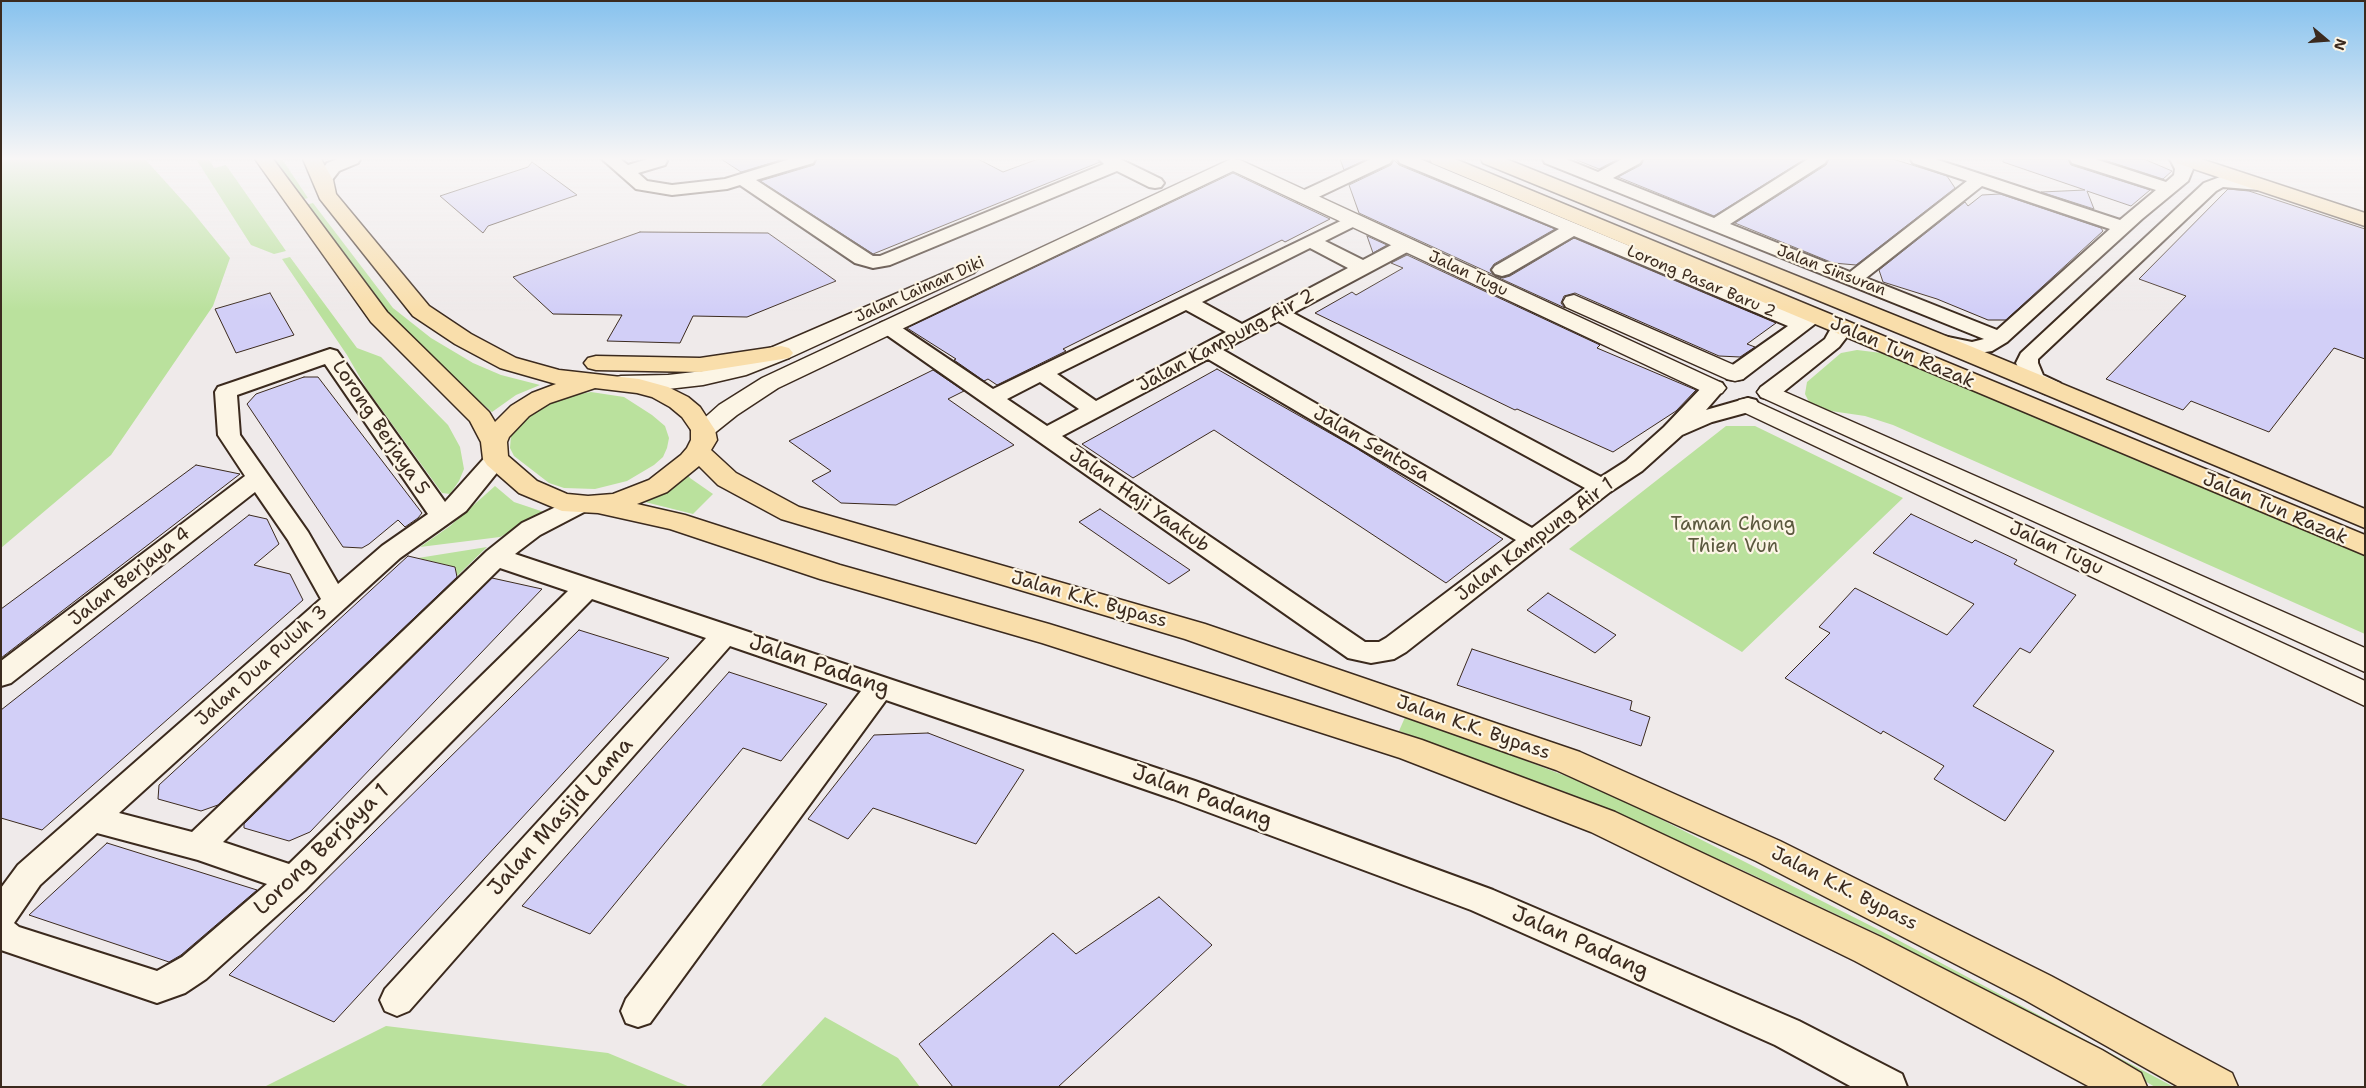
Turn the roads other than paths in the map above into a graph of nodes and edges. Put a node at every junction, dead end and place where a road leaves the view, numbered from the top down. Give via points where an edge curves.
1 (301, 210) edge
2 (339, 210) edge
3 (788, 210) edge
4 (1002, 210) edge
5 (1095, 210) edge
6 (1124, 210) edge
7 (1331, 210) edge
8 (1371, 210) edge
9 (1527, 210) edge
10 (1556, 210) edge
11 (1614, 210) edge
12 (1679, 210) edge
13 (1738, 210) edge
14 (1941, 210) edge
15 (2094, 210) edge
16 (2097, 210) edge
17 (2143, 210) edge
18 (2185, 210) edge
19 (2334, 210) edge
20 (2106, 213) junction
21 (1353, 220) junction
22 (2365, 220) edge
23 (2130, 221) junction
24 (1715, 224) junction
25 (1573, 229) junction
26 (1311, 241) junction
27 (1406, 245) junction
28 (1720, 253) junction
29 (1363, 268) junction
30 (1502, 270) junction
31 (1853, 279) junction
32 (1187, 302) junction
33 (421, 311) junction
34 (1278, 313) junction
35 (1809, 320) junction
36 (888, 327) junction
37 (1841, 327) junction
38 (1242, 332) junction
39 (2000, 338) junction
40 (1933, 339) junction
41 (1208, 350) junction
42 (781, 353) junction
43 (1041, 373) junction
44 (1735, 374) junction
45 (595, 381) junction
46 (621, 383) junction
47 (1714, 388) junction
48 (2052, 388) junction
49 (991, 398) junction
50 (1759, 399) junction
51 (1096, 410) junction
52 (1672, 432) junction
53 (1046, 436) junction
54 (701, 441) junction
55 (495, 450) junction
56 (258, 478) junction
57 (1602, 487) junction
58 (588, 504) junction
59 (442, 516) junction
60 (2365, 519) edge
61 (1534, 539) junction
62 (2364, 545) edge
63 (496, 557) junction
64 (587, 588) junction
65 (335, 601) junction
66 (725, 634) junction
67 (1396, 645) joint
68 (2365, 661) edge
69 (1, 676) edge
70 (880, 687) junction
71 (2365, 694) edge
72 (93, 819) junction
73 (198, 847) junction
74 (294, 880) junction
75 (4, 928) edge
76 (397, 1000) dead end
77 (638, 1010) dead end
78 (1889, 1087) edge
79 (2127, 1087) edge
80 (2218, 1087) edge

1 - 55 main road via 379,317 480,417
2 - 33 main road
3 - 4 street via 862,259 873,262 883,261
5 - 42 street, Jalan Laiman Diki
6 - 36 street, Jalan Laiman Diki
7 - 21 street, Jalan Tugu
8 - 30 street, Jalan Tugu
9 - 25 street, Lorong Pasar Baru 2
10 - 35 main road, Jalan Tun Razak
11 - 28 main road, Jalan Tun Razak
12 - 24 street, Jalan Sinsuran
13 - 24 street
14 - 31 street
15 - 20 street
16 - 20 street
17 - 23 street
18 - 48 street via 2028,357 2026,363 2034,379
19 - 22 main road
20 - 23 street
21 - 26 street
21 - 27 street, Jalan Tugu
23 - 39 street
24 - 31 street, Jalan Sinsuran
25 - 30 street
25 - 35 street, Lorong Pasar Baru 2
26 - 29 street
26 - 32 street
27 - 29 street, Jalan Kampung Air 2
27 - 47 street, Jalan Tugu
28 - 37 main road via 1836,310
28 - 40 main road, Jalan Tun Razak
29 - 34 street, Jalan Kampung Air 2
30 - 44 street, Jalan Tugu
31 - 39 street, Jalan Sinsuran
32 - 38 street
32 - 43 street
33 - 42 main road via 453,318 540,355 598,364 700,365
33 - 45 main road via 508,363 557,377
34 - 38 street, Jalan Kampung Air 2
34 - 57 street
35 - 37 main road, Jalan Tun Razak
35 - 44 street
36 - 49 street, Jalan Haji Yaakub
36 - 54 street, Jalan Laiman Diki via 770,383 728,410
37 - 50 street, Jalan Kampung Air 1 via 1832,343
37 - 62 main road, Jalan Tun Razak
38 - 41 street, Jalan Kampung Air 2
39 - 40 street via 1985,347 1972,348
40 - 48 main road, Jalan Tun Razak
41 - 51 street, Jalan Kampung Air 2
41 - 61 street, Jalan Sentosa
42 - 46 street, Jalan Laiman Diki via 738,370 703,378
43 - 49 street
43 - 51 street
44 - 47 street via 1716,379
44 - 50 street, Jalan Tugu via 1758,380
45 - 46 main road
45 - 55 main road via 534,402 507,422
46 - 54 main road via 660,392 692,412
47 - 50 street, Jalan Tugu via 1730,401
47 - 52 street, Jalan Kampung Air 1
48 - 60 main road, Jalan Tun Razak
49 - 53 street, Jalan Haji Yaakub
50 - 52 street, Jalan Kampung Air 1 via 1704,417
50 - 68 street, Jalan Tugu
50 - 71 street, Jalan Tugu
51 - 53 street, Jalan Kampung Air 2
52 - 57 street, Jalan Kampung Air 1 via 1634,466
53 - 67 street, Jalan Haji Yaakub via 1358,651 1384,652
54 - 58 main road via 684,466 658,486 630,498
54 - 80 main road, Jalan K.K. Bypass via 727,479 790,513 1195,632 1568,761 1768,851 2038,988
55 - 58 main road via 528,487 562,502
55 - 59 street, Jalan Dua Puluh 3 via 457,505
56 - 59 street, Lorong Berjaya 5 via 230,435 226,392 330,355
56 - 65 street via 299,538
56 - 69 street, Jalan Berjaya 4
57 - 61 street, Jalan Kampung Air 1
58 - 63 street via 531,529
58 - 79 main road via 675,522 830,572 1049,635 1411,749 1534,795 1603,822 1868,949 2088,1063
59 - 65 street, Jalan Dua Puluh 3 via 391,552
61 - 67 street, Jalan Kampung Air 1
63 - 64 street, Jalan Padang
63 - 73 street
64 - 66 street, Jalan Padang
64 - 74 street, Lorong Berjaya 1
65 - 72 street, Jalan Dua Puluh 3
66 - 70 street, Jalan Padang
66 - 76 street, Jalan Masjid Lama
70 - 77 street
70 - 78 street, Jalan Padang via 1184,790 1482,900 1787,1033
72 - 73 street
72 - 75 street, Jalan Dua Puluh 3 via 29,875
73 - 74 street
74 - 75 street, Lorong Berjaya 1 via 194,968 173,982 157,987

